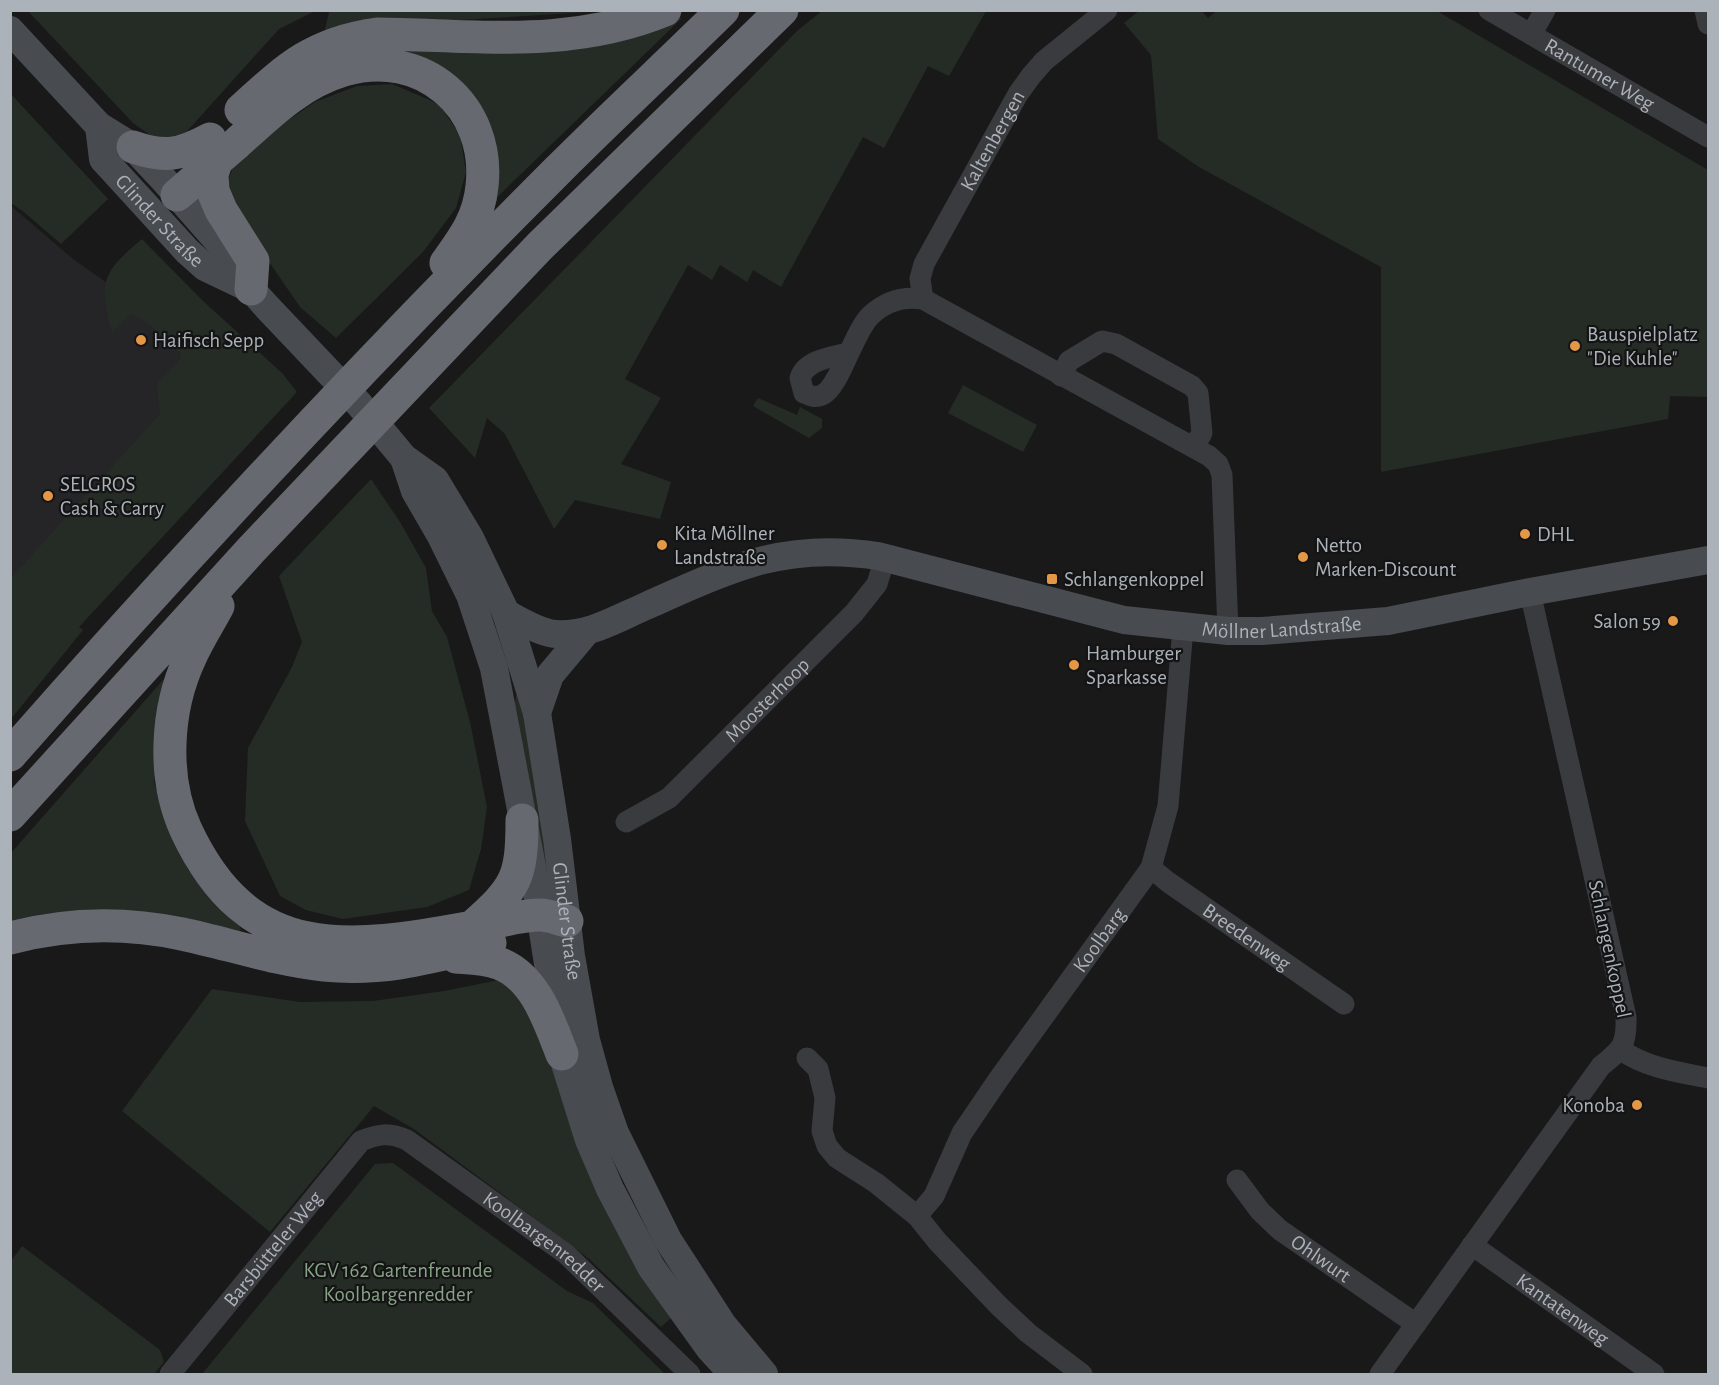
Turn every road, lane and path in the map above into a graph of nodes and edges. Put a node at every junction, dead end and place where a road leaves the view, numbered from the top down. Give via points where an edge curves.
1 (665, 10) edge
2 (723, 10) edge
3 (782, 10) edge
4 (1107, 10) edge
5 (1489, 10) edge
6 (1545, 10) edge
7 (1705, 10) edge
8 (1708, 24) edge
9 (10, 30) edge
10 (1532, 33) junction
11 (99, 126) junction
12 (1708, 137) edge
13 (133, 147) junction
14 (213, 151) junction
15 (159, 197) junction
16 (251, 289) junction
17 (923, 298) junction
18 (389, 343) junction
19 (848, 353) dead end
20 (1061, 376) junction
21 (1194, 447) junction
22 (404, 458) junction
23 (251, 550) junction
24 (885, 558) junction
25 (1708, 560) edge
26 (1530, 592) junction
27 (506, 613) junction
28 (1184, 628) junction
29 (1228, 631) junction
30 (558, 646) junction
31 (507, 664) junction
32 (537, 713) junction
33 (10, 755) edge
34 (10, 815) edge
35 (522, 820) junction
36 (626, 822) dead end
37 (1151, 868) junction
38 (550, 924) junction
39 (472, 927) junction
40 (10, 938) edge
41 (440, 957) junction
42 (1344, 1004) dead end
43 (1621, 1050) junction
44 (562, 1054) junction
45 (807, 1058) dead end
46 (1708, 1078) edge
47 (384, 1133) joint
48 (1237, 1180) dead end
49 (917, 1216) junction
50 (1472, 1245) junction
51 (1416, 1324) junction
52 (170, 1374) edge
53 (690, 1374) edge
54 (733, 1374) edge
55 (764, 1374) edge
56 (1082, 1374) edge
57 (1380, 1374) edge
58 (1654, 1374) edge

1 - 14 highway via 619,27 546,37 377,34 350,38 312,53 286,69
2 - 18 highway
3 - 23 highway via 540,246
4 - 17 street, Kaltenbergen via 1044,61 1018,94 924,264 920,279
5 - 10 street, Rantumer Weg
6 - 10 street
7 - 8 street
9 - 11 main road, Glinder Straße
10 - 12 street, Rantumer Weg
11 - 13 main road, Glinder Straße
11 - 15 main road, Glinder Straße via 103,159
13 - 14 highway via 168,155
13 - 15 main road, Glinder Straße
14 - 15 highway
14 - 16 highway via 213,191 254,261
14 - 18 highway via 290,97 345,70 367,66 400,68 433,81 458,100 480,141 482,186 476,212 471,228
15 - 16 main road, Glinder Straße via 223,247
16 - 22 main road, Glinder Straße
17 - 19 street via 909,297 883,306 871,316
17 - 20 street
18 - 33 highway
20 - 21 street
20 - 21 street via 1069,361 1102,341 1116,344 1198,393 1202,433
21 - 29 street via 1218,464 1222,475
22 - 27 main road, Glinder Straße via 435,480 470,538
22 - 31 main road, Glinder Straße via 415,490
23 - 34 highway
23 - 39 highway via 190,657 178,690 172,724 169,759 174,792 182,821 198,852 218,883 238,904 272,927 293,935 321,941 384,942
24 - 28 main road, Möllner Landstraße via 1124,620
24 - 30 main road, Möllner Landstraße via 849,552 805,553 758,561 715,576
24 - 36 street, Moosterhoop via 878,584 854,613 669,798
25 - 26 main road, Möllner Landstraße
26 - 29 main road, Möllner Landstraße via 1388,621
26 - 43 street, Schlangenkoppel via 1626,1017
27 - 30 main road
27 - 31 main road, Glinder Straße
28 - 29 main road, Möllner Landstraße
28 - 37 street, Koolbarg via 1168,806
30 - 31 main road, Möllner Landstraße via 533,648
30 - 32 main road, Möllner Landstraße
31 - 32 main road, Glinder Straße
31 - 35 main road, Glinder Straße
32 - 38 main road, Glinder Straße
35 - 38 main road, Glinder Straße
35 - 39 highway via 521,862 513,884
37 - 42 street, Breedenweg
37 - 49 street, Koolbarg via 998,1080 963,1133 934,1196
38 - 39 highway
38 - 41 highway
38 - 44 main road, Glinder Straße
38 - 55 main road, Glinder Straße via 571,956 586,1040 615,1133 668,1240 723,1325
40 - 41 highway via 60,929 119,926 181,934 323,965 373,966
41 - 44 highway via 485,959 518,975 540,1003
43 - 46 street via 1653,1067
43 - 50 street, Schlangenkoppel via 1601,1066
44 - 54 main road, Glinder Straße via 589,1140 628,1224 681,1311
45 - 49 street via 818,1070 825,1098 822,1131 827,1146 837,1158
47 - 52 street, Barsbütteler Weg via 361,1142
47 - 53 street, Koolbargenredder via 407,1140 566,1254
48 - 51 street, Ohlwurt via 1280,1230
49 - 56 street via 999,1306
50 - 51 street, Schlangenkoppel
50 - 58 street, Kantatenweg
51 - 57 street, Schlangenkoppel

